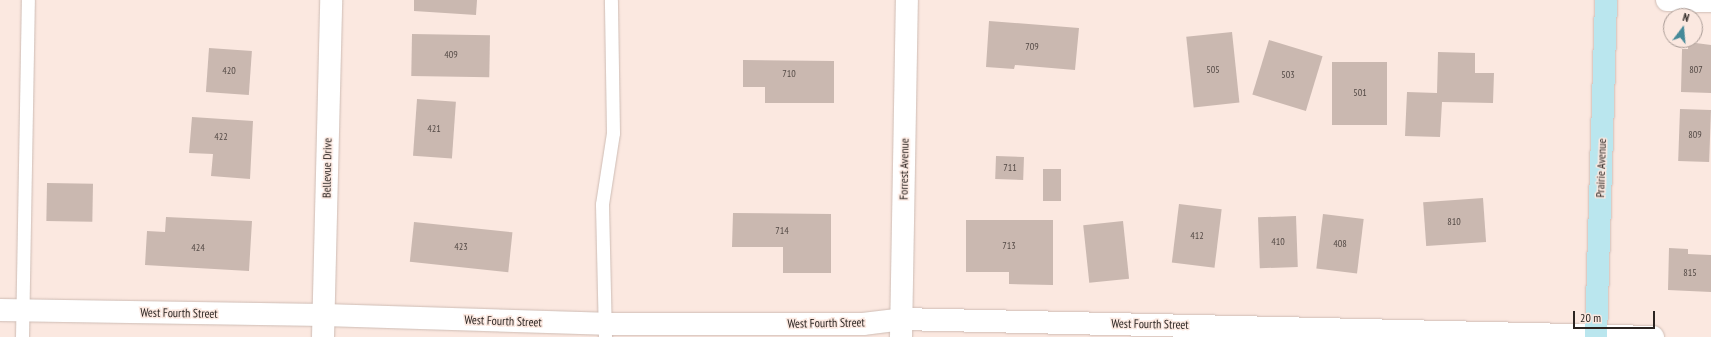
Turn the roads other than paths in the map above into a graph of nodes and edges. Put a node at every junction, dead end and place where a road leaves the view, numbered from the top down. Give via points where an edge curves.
1 (28, 0) edge
2 (331, 0) edge
3 (611, 0) edge
4 (907, 0) edge
5 (1606, 0) edge
6 (1667, 0) edge
7 (1711, 1) edge
8 (0, 310) edge
9 (23, 311) junction
10 (324, 315) junction
11 (901, 328) edge
12 (605, 330) edge
13 (1177, 331) edge
14 (1596, 336) edge
15 (22, 337) edge
16 (323, 337) edge
17 (1652, 337) edge

1 - 9 lane
2 - 10 street, Bellevue Drive
3 - 12 lane via 613,133 602,204
4 - 11 street, Forrest Avenue
5 - 14 street, Prairie Avenue
6 - 7 street
8 - 9 street, West Fourth Street
9 - 10 street, West Fourth Street
9 - 15 lane
10 - 12 street, West Fourth Street
10 - 16 street, Bellevue Drive
11 - 12 street, West Fourth Street via 863,324
11 - 13 street, West Fourth Street
13 - 14 street, West Fourth Street
14 - 17 street, West Fourth Street

